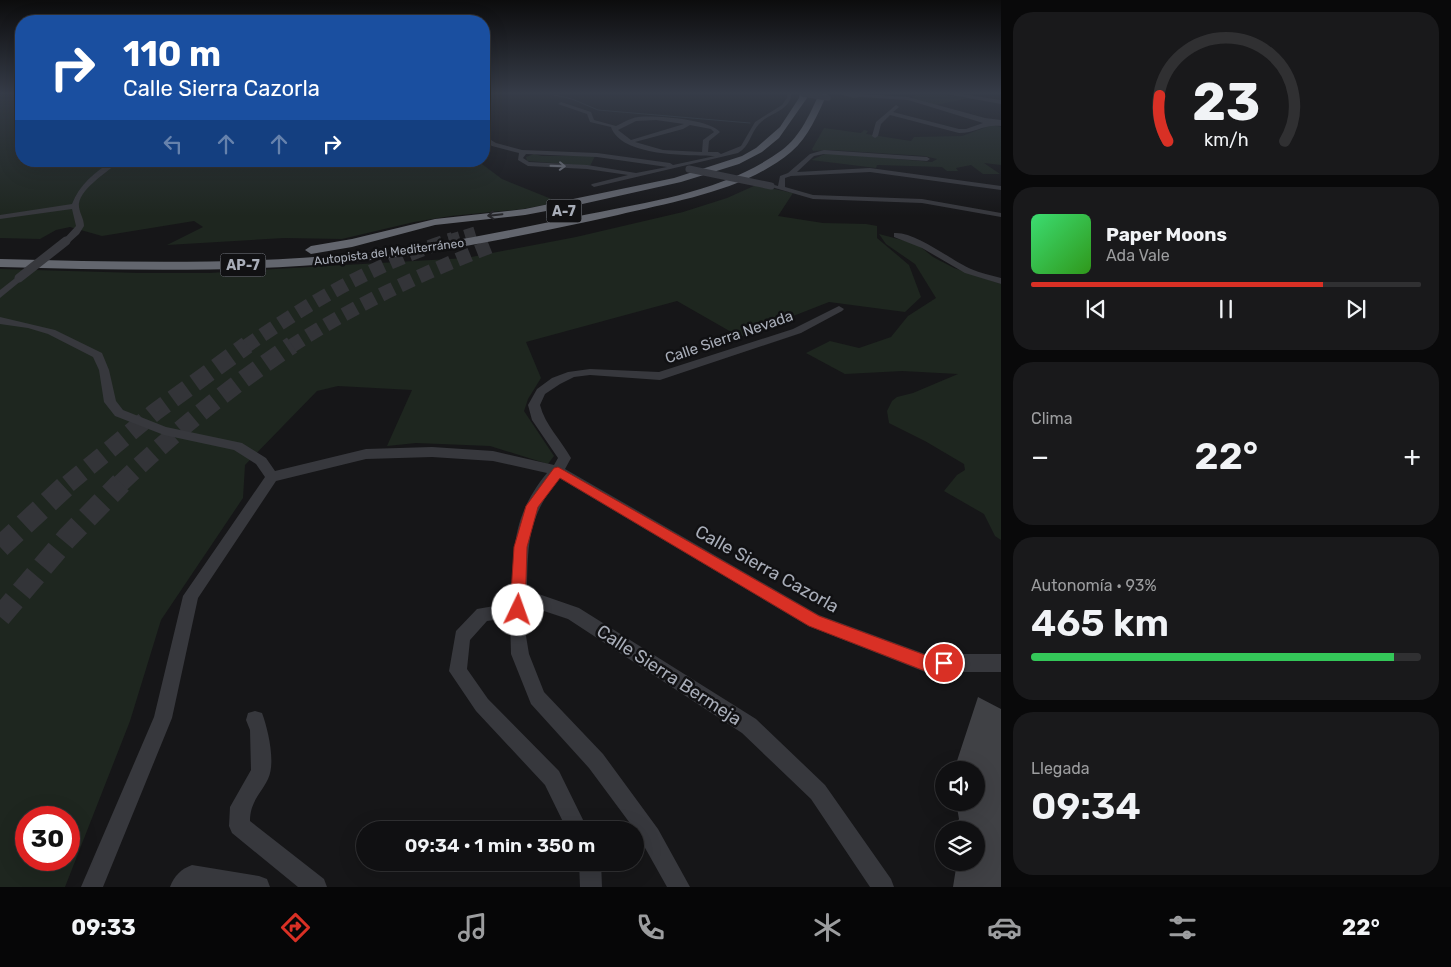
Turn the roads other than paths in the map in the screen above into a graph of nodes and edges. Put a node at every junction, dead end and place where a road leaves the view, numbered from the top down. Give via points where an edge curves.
1 (617, 133) edge
2 (656, 133) edge
3 (714, 133) edge
4 (750, 133) edge
5 (780, 133) edge
6 (788, 133) edge
7 (802, 133) edge
8 (812, 133) edge
9 (490, 142) edge
10 (628, 143) junction
11 (526, 152) junction
12 (705, 153) junction
13 (731, 154) junction
14 (747, 158) junction
15 (927, 159) dead end
16 (768, 164) junction
17 (678, 166) junction
18 (108, 167) edge
19 (728, 172) junction
20 (790, 174) junction
21 (641, 175) junction
22 (743, 184) junction
23 (594, 185) dead end
24 (781, 188) junction
25 (1001, 188) edge
26 (653, 192) junction
27 (75, 206) junction
28 (654, 207) junction
29 (1001, 215) edge
30 (0, 218) edge
31 (515, 226) joint
32 (474, 233) junction
33 (896, 235) dead end
34 (547, 239) dead end
35 (494, 245) tunnel mouth
36 (481, 252) dead end
37 (0, 253) edge
38 (269, 259) junction
39 (0, 263) edge
40 (1001, 281) edge
41 (0, 295) edge
42 (840, 309) dead end
43 (0, 320) edge
44 (558, 471) junction
45 (272, 477) junction
46 (518, 602) junction
47 (1001, 663) edge
48 (255, 720) dead end
49 (574, 821) edge
50 (590, 871) edge
51 (92, 887) edge
52 (181, 887) edge
53 (259, 887) edge
54 (316, 887) edge
55 (591, 887) edge
56 (679, 887) edge
57 (883, 887) edge

1 - 10 street
2 - 10 street
3 - 12 street via 706,140
4 - 13 street via 743,148
5 - 14 highway
6 - 19 highway via 772,149
7 - 16 highway via 787,151
8 - 22 highway via 800,151
9 - 11 street
10 - 12 street via 642,148
11 - 17 street via 600,155
11 -> 21 street via 520,159 528,164 587,167
12 - 13 street
13 - 17 street
14 - 26 highway
14 -> 38 highway via 677,180 578,202 525,212 434,222 352,243
15 - 20 street via 824,152 812,155
16 - 28 highway, A-7 via 763,170 726,186
16 - 38 highway, Autopista del Mediterráneo / AP-7 via 687,194 522,232 386,254
17 - 21 street
17 - 24 street, bridge
18 - 27 street via 97,175
19 - 26 highway, A-7
19 - 31 highway, Autopista del Mediterráneo / AP-7 via 703,183 645,198
20 - 24 street via 782,177
20 - 25 street via 870,170
21 - 23 street
22 - 28 highway via 698,199
22 - 34 highway via 721,195 667,212
24 - 29 street via 812,197 922,201
26 - 32 highway, A-7
27 - 30 street
27 - 41 street, bridge via 82,224 80,230
28 - 35 highway, A-7
31 - 32 highway, Autopista del Mediterráneo / AP-7
32 - 38 highway, Autopista del Mediterráneo / AP-7
33 - 40 street via 925,246 968,271
36 - 38 highway via 287,266
37 - 38 highway, Autopista del Mediterráneo / AP-7
38 - 39 highway, Autopista del Mediterráneo / AP-7 via 144,266
42 - 44 street, Calle Sierra Nevada via 797,331 660,376 590,372 572,374 556,381 541,392 534,405 538,420 565,458
43 - 45 street via 39,326 98,355 110,402 119,412 164,431 238,446 261,461
44 - 45 street, Calle Sierra Cazorla via 493,456 432,452 366,454
44 - 46 street via 532,506 520,547
44 - 47 street, Calle Sierra Cazorla via 814,621 925,663
45 - 51 street via 191,596 163,718
46 - 49 street via 483,614 462,637 458,671 482,705 552,778
46 - 56 street via 520,654 537,698 596,761 651,836
46 - 57 street, Calle Sierra Bermeja via 573,613 748,726 818,792
48 - 54 street via 259,730 261,772 240,807 239,826
50 - 55 street
52 - 53 street via 192,876

